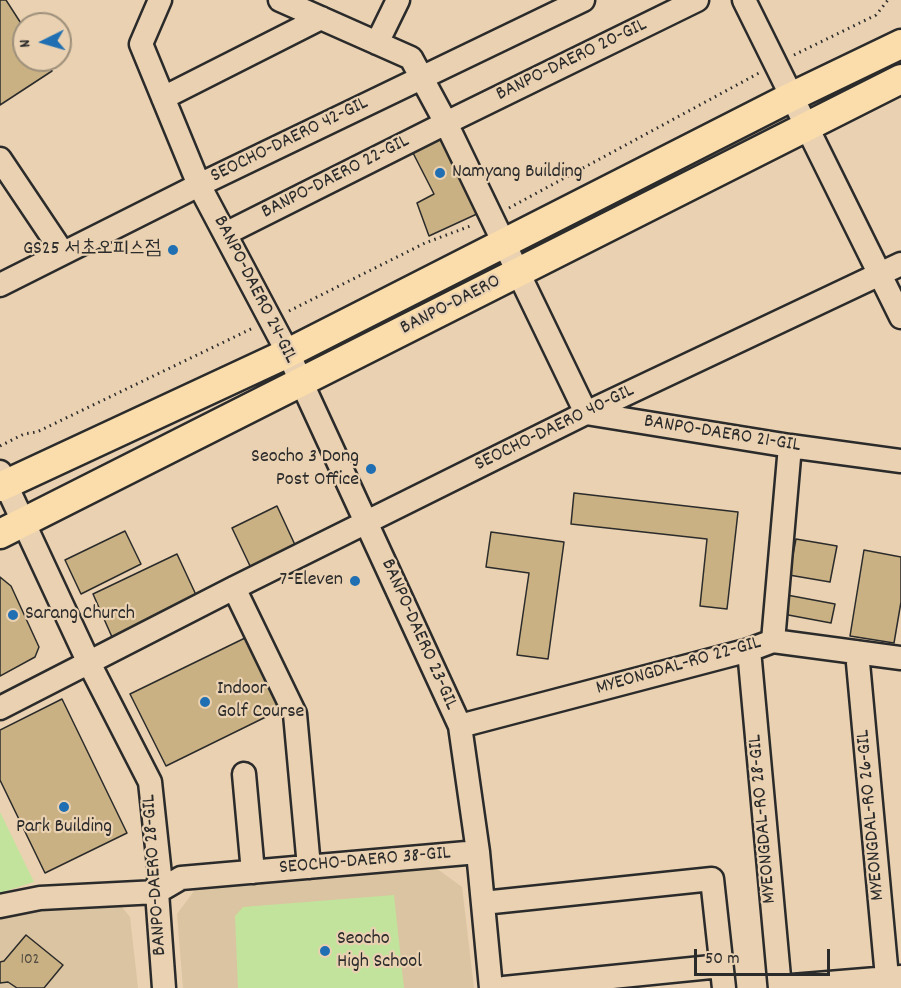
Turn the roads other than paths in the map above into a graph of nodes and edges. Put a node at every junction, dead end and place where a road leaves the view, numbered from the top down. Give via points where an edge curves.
1 (160, 0) edge
2 (280, 0) edge
3 (398, 0) edge
4 (583, 0) edge
5 (697, 0) edge
6 (744, 0) edge
7 (321, 18) junction
8 (377, 43) junction
9 (901, 44) edge
10 (420, 77) junction
11 (901, 79) edge
12 (791, 97) junction
13 (163, 98) junction
14 (446, 123) junction
15 (807, 126) junction
16 (0, 159) edge
17 (200, 185) junction
18 (225, 234) junction
19 (505, 244) junction
20 (63, 254) junction
21 (901, 264) edge
22 (518, 272) junction
23 (879, 275) junction
24 (901, 281) edge
25 (0, 285) edge
26 (901, 317) edge
27 (288, 353) junction
28 (301, 382) junction
29 (586, 413) junction
30 (790, 446) junction
31 (901, 461) edge
32 (2, 481) edge
33 (367, 522) junction
34 (12, 528) edge
35 (234, 588) junction
36 (772, 641) junction
37 (749, 650) junction
38 (857, 652) junction
39 (901, 658) edge
40 (89, 663) junction
41 (0, 708) edge
42 (460, 726) junction
43 (244, 774) dead end
44 (478, 852) junction
45 (309, 867) junction
46 (253, 872) junction
47 (157, 892) junction
48 (483, 903) junction
49 (0, 906) edge
50 (721, 966) junction
51 (892, 981) edge
52 (164, 988) edge
53 (491, 988) edge
54 (504, 988) edge
55 (724, 988) edge
56 (780, 988) edge

1 - 13 street, BANPO-DAERO 24-GIL via 141,44
2 - 7 street
3 - 8 street
4 - 10 street, SEOCHO-DAERO 42-GIL
5 - 14 street, BANPO-DAERO 20-GIL
6 - 12 street
7 - 8 street
7 - 13 street
8 - 10 street via 411,58
9 - 12 main road, BANPO-DAERO
10 - 14 street
10 - 17 street, SEOCHO-DAERO 42-GIL
11 - 15 main road, BANPO-DAERO
12 - 15 street
12 - 19 main road, BANPO-DAERO
13 - 17 street, BANPO-DAERO 24-GIL
14 - 18 street, BANPO-DAERO 22-GIL
14 - 19 street
15 - 22 main road, BANPO-DAERO
15 - 23 street
16 - 20 street
17 - 18 street, BANPO-DAERO 24-GIL
17 - 20 street, SEOCHO-DAERO 42-GIL
18 - 27 street, BANPO-DAERO 24-GIL
19 - 22 street
19 - 27 main road, BANPO-DAERO
20 - 25 street, SEOCHO-DAERO 42-GIL
21 - 23 street, SEOCHO-DAERO 40-GIL
22 - 28 main road, BANPO-DAERO
22 - 29 street
23 - 24 street
23 - 26 street
23 - 29 street, SEOCHO-DAERO 40-GIL
27 - 28 street, BANPO-DAERO 24-GIL
27 - 32 main road, BANPO-DAERO
28 - 33 street, BANPO-DAERO 23-GIL
28 - 34 main road, BANPO-DAERO
29 - 30 street, BANPO-DAERO 21-GIL
29 - 33 street, SEOCHO-DAERO 40-GIL
30 - 31 street, BANPO-DAERO 21-GIL
30 - 36 street
32 - 34 street, BANPO-DAERO 28-GIL
33 - 35 street, SEOCHO-DAERO 40-GIL
33 - 42 street, BANPO-DAERO 23-GIL
34 - 40 street, BANPO-DAERO 28-GIL
35 - 40 street, SEOCHO-DAERO 40-GIL
35 - 45 street via 295,714
36 - 37 street, MYEONGDAL-RO 22-GIL
36 - 38 street, MYEONGDAL-RO 22-GIL
37 - 42 street, MYEONGDAL-RO 22-GIL
37 - 56 street, MYEONGDAL-RO 28-GIL
38 - 39 street, MYEONGDAL-RO 22-GIL
38 - 51 street, MYEONGDAL-RO 26-GIL
40 - 41 street, SEOCHO-DAERO 40-GIL
40 - 47 street, BANPO-DAERO 28-GIL via 150,782 160,875
42 - 44 street, BANPO-DAERO 23-GIL
43 - 46 street, SEOCHO-DAERO 38-GIL
44 - 45 street, SEOCHO-DAERO 38-GIL
44 - 48 street, BANPO-DAERO 23-GIL
45 - 46 street, SEOCHO-DAERO 38-GIL
46 - 47 street, SEOCHO-DAERO 38-GIL via 181,878
47 - 49 street, SEOCHO-DAERO 38-GIL via 40,898
47 - 52 street, BANPO-DAERO 28-GIL
48 - 50 street via 712,879
48 - 53 street, BANPO-DAERO 23-GIL
50 - 54 street
50 - 55 street
51 - 56 street, MYEONGDAL-RO 26-GIL

